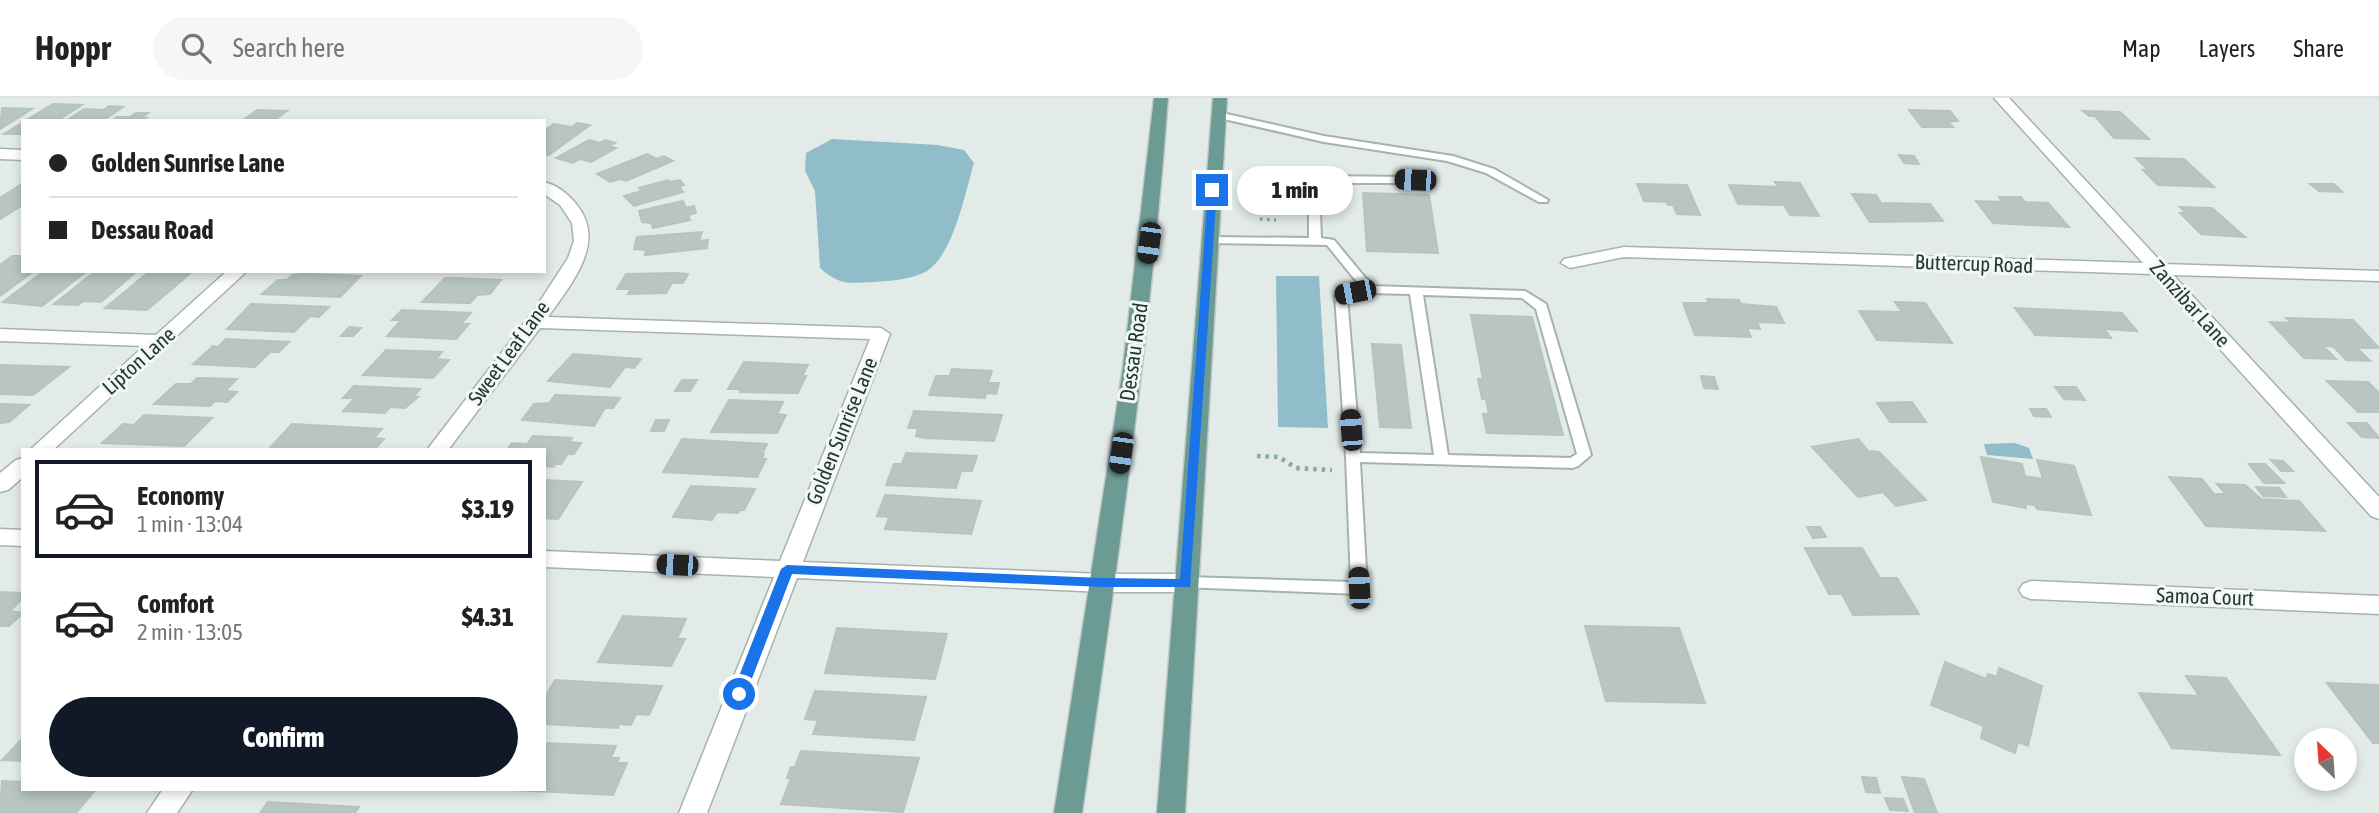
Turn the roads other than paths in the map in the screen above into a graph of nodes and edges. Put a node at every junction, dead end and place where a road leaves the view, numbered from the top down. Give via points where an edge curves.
1 (1161, 98) edge
2 (2001, 98) edge
3 (1219, 106) edge
4 (0, 155) edge
5 (21, 155) edge
6 (1415, 180) dead end
7 (546, 188) edge
8 (1543, 200) dead end
9 (1209, 240) junction
10 (1315, 242) junction
11 (1570, 263) dead end
12 (2158, 270) junction
13 (236, 273) edge
14 (2379, 276) edge
15 (1369, 289) junction
16 (1416, 291) junction
17 (533, 322) junction
18 (0, 335) edge
19 (160, 341) junction
20 (42, 448) edge
21 (438, 448) edge
22 (1353, 457) junction
23 (1442, 460) junction
24 (21, 467) edge
25 (0, 485) edge
26 (2379, 511) edge
27 (0, 537) edge
28 (21, 538) edge
29 (546, 559) edge
30 (787, 569) junction
31 (1103, 583) junction
32 (1186, 583) junction
33 (2031, 590) dead end
34 (2379, 605) edge
35 (178, 791) edge
36 (161, 813) edge
37 (693, 813) edge
38 (1069, 813) edge
39 (1171, 813) edge

1 - 31 main road, Dessau Road via 1152,216
2 - 12 street, Zanzibar Lane
3 - 8 lane via 1324,139 1449,158 1490,171
3 - 9 main road
4 - 5 street
6 - 10 lane via 1318,179 1314,182
7 - 17 street, Sweet Leaf Lane via 565,199 575,212 582,242 577,259
9 - 10 lane
9 - 32 main road
10 - 15 lane via 1330,242
11 - 12 street, Buttercup Road via 1625,252
12 - 14 street, Buttercup Road
12 - 26 street, Zanzibar Lane
13 - 19 street, Lipton Lane
15 - 16 lane
15 - 22 lane via 1341,295
16 - 23 lane
16 - 23 lane via 1525,295 1542,307 1584,455 1573,463
17 - 21 street, Sweet Leaf Lane
17 - 30 street, Golden Sunrise Lane via 881,334
18 - 19 street
19 - 20 street, Lipton Lane
22 - 23 lane
22 - 32 lane via 1359,588
24 - 25 street
27 - 28 street
29 - 30 street
30 - 31 street
30 - 37 street, Golden Sunrise Lane
31 - 32 street
31 - 38 main road, Dessau Road
32 - 39 main road
33 - 34 street, Samoa Court
35 - 36 street

